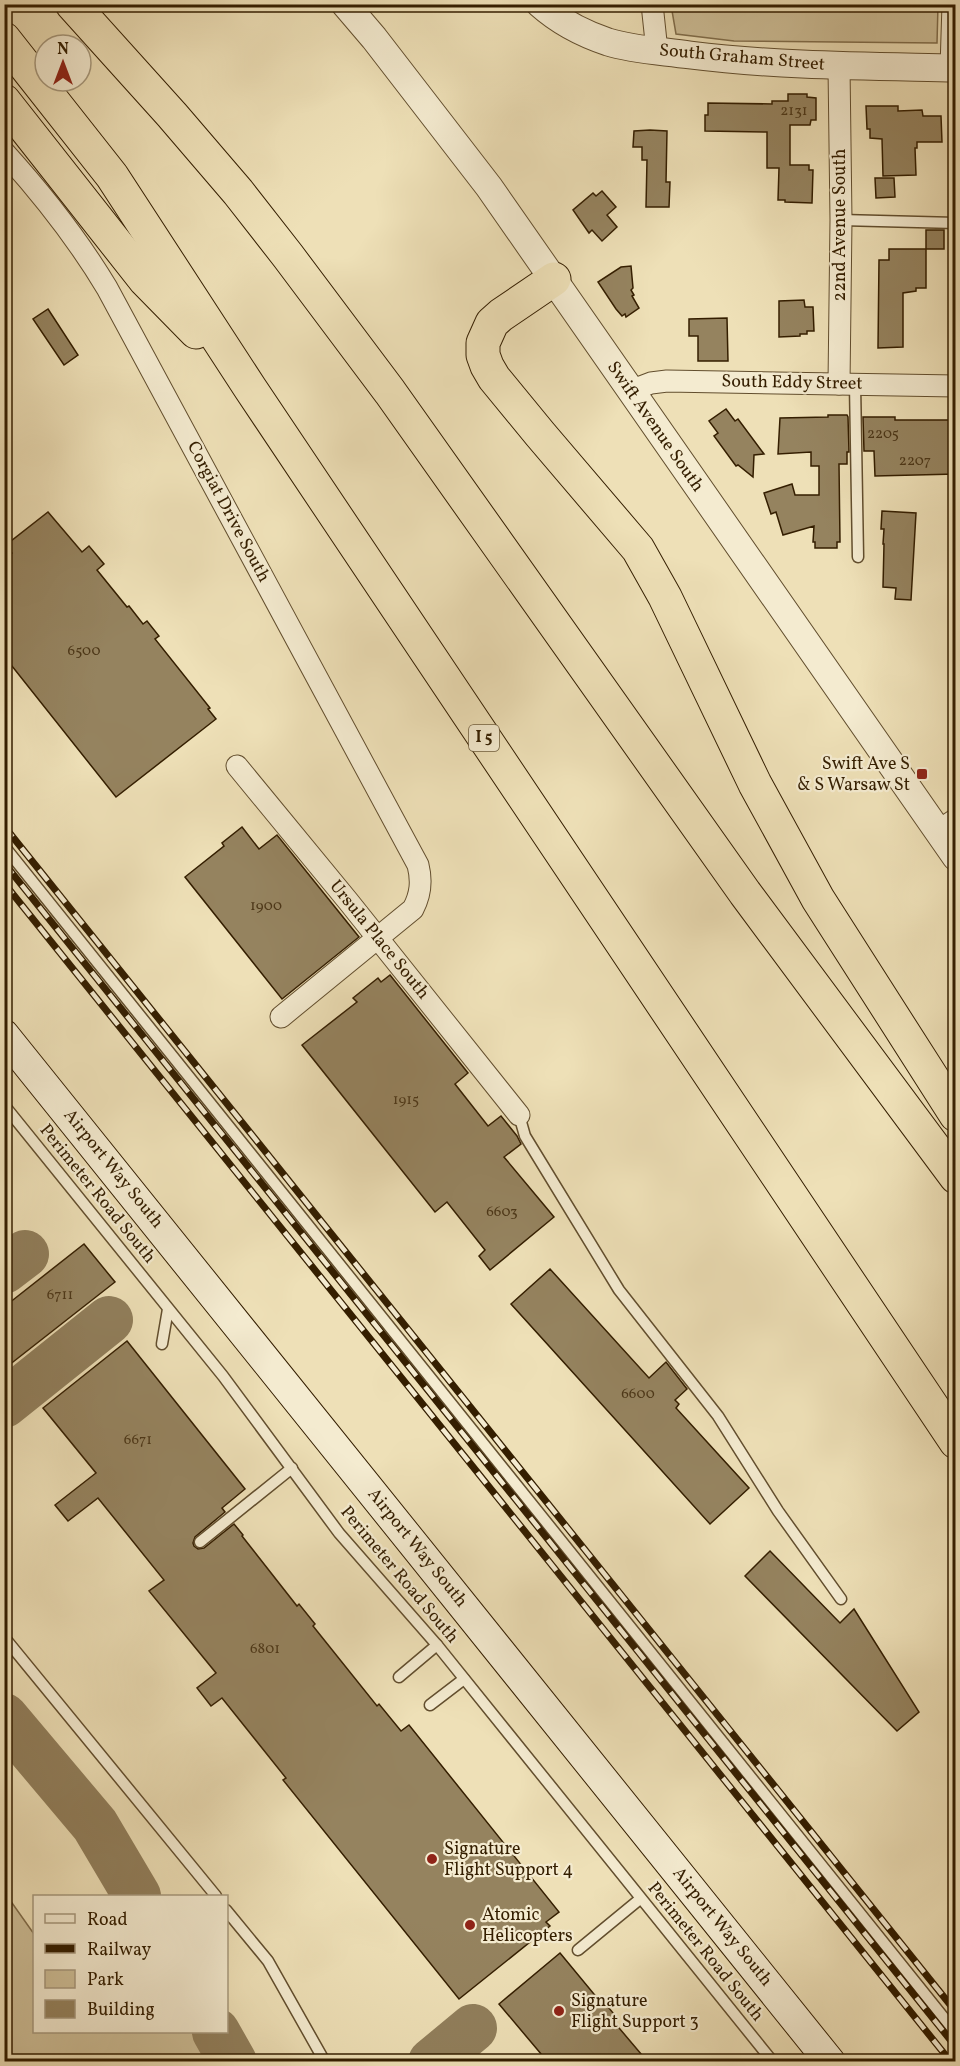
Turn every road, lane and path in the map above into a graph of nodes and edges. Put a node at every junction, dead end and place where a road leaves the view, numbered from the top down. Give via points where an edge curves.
1 (72, 4) edge
2 (345, 4) edge
3 (540, 4) edge
4 (652, 4) edge
5 (953, 4) edge
6 (4, 39) edge
7 (657, 51) junction
8 (839, 67) junction
9 (953, 68) edge
10 (4, 101) edge
11 (4, 152) edge
12 (841, 220) junction
13 (956, 223) edge
14 (554, 279) junction
15 (847, 384) junction
16 (956, 386) edge
17 (250, 388) junction
18 (630, 391) junction
19 (858, 557) dead end
20 (237, 766) dead end
21 (947, 825) edge
22 (4, 846) edge
23 (956, 856) edge
24 (377, 939) junction
25 (281, 1017) dead end
26 (4, 1035) edge
27 (4, 1105) edge
28 (519, 1115) joint
29 (956, 1115) edge
30 (956, 1177) edge
31 (168, 1308) junction
32 (162, 1344) dead end
33 (956, 1442) edge
34 (292, 1468) junction
35 (200, 1542) dead end
36 (841, 1599) dead end
37 (4, 1637) edge
38 (437, 1645) junction
39 (399, 1677) dead end
40 (464, 1679) junction
41 (430, 1706) dead end
42 (215, 1895) edge
43 (640, 1899) junction
44 (228, 1912) edge
45 (578, 1950) dead end
46 (956, 2033) edge
47 (325, 2061) edge
48 (773, 2061) edge
49 (830, 2061) edge

1 - 30 highway via 238,192 295,265 390,392 745,893
2 - 14 street, Swift Avenue South via 482,178
3 - 7 street, South Graham Street via 590,35
4 - 7 street
5 - 9 street
6 - 17 highway, I 5 via 112,176
7 - 8 street, South Graham Street
8 - 9 street, South Graham Street
8 - 12 street, 22nd Avenue South
10 - 17 highway via 145,279
11 - 24 street, Corgiat Drive South via 84,249 107,288 418,865 418,900 413,909
12 - 13 lane
12 - 15 street, 22nd Avenue South
14 - 18 street, Swift Avenue South
14 - 29 highway via 492,323 483,343 487,366 638,549 755,784 812,888
15 - 16 street, South Eddy Street
15 - 18 street, South Eddy Street via 667,381
15 - 19 lane
17 - 33 highway, I 5
18 - 21 street, Swift Avenue South
20 - 24 street, Ursula Place South
21 - 23 street, Swift Avenue South
22 - 46 lane
24 - 25 street
24 - 28 street, Ursula Place South
26 - 49 main road, Airport Way South
27 - 31 lane, Perimeter Road South
28 - 36 lane via 525,1136 619,1290 718,1416 778,1511
31 - 32 lane
31 - 34 lane, Perimeter Road South
34 - 35 lane
34 - 38 lane, Perimeter Road South via 339,1533
37 - 42 lane
38 - 39 lane
38 - 40 lane, Perimeter Road South
40 - 41 lane
40 - 43 lane, Perimeter Road South
43 - 45 lane
43 - 48 lane, Perimeter Road South
44 - 47 lane via 268,1961

